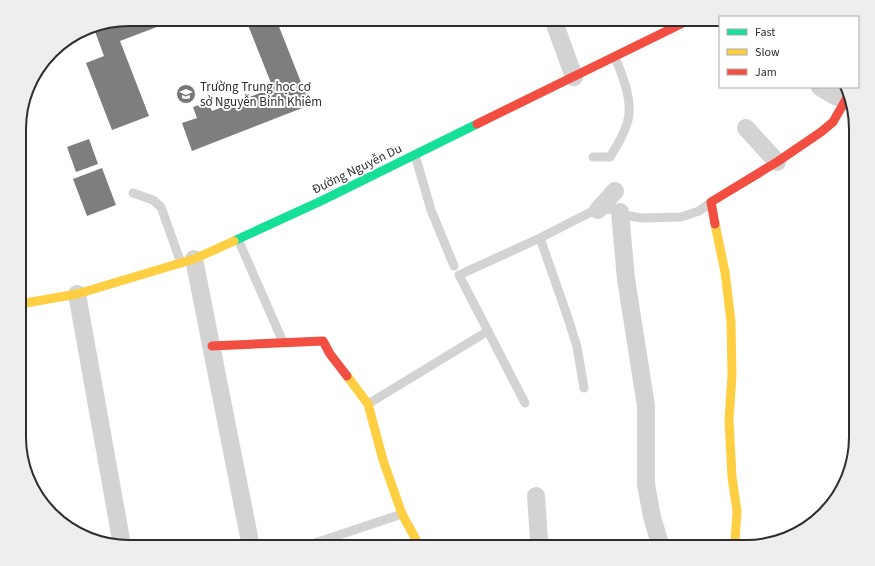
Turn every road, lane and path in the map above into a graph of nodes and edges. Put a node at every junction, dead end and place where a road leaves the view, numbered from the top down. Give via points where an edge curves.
1 (556, 26) edge
2 (677, 26) edge
3 (615, 57) junction
4 (574, 77) junction
5 (822, 88) edge
6 (844, 97) edge
7 (845, 102) edge
8 (746, 128) dead end
9 (415, 155) junction
10 (593, 156) dead end
11 (778, 162) junction
12 (615, 191) dead end
13 (133, 193) dead end
14 (711, 202) junction
15 (598, 210) junction
16 (620, 212) junction
17 (540, 238) junction
18 (238, 239) junction
19 (188, 261) junction
20 (454, 266) dead end
21 (77, 294) junction
22 (26, 303) edge
23 (488, 331) junction
24 (283, 342) junction
25 (212, 346) junction
26 (584, 388) dead end
27 (525, 403) dead end
28 (368, 404) junction
29 (536, 496) dead end
30 (402, 514) junction
31 (121, 539) edge
32 (250, 540) edge
33 (324, 540) edge
34 (416, 540) edge
35 (539, 540) edge
36 (659, 540) edge
37 (735, 540) edge

1 - 4 street
2 - 3 street, Đường Nguyễn Du
3 - 4 street, Đường Nguyễn Du
3 - 10 lane via 627,92 628,121 610,157
4 - 9 street, Đường Nguyễn Du
5 - 6 street via 835,96
7 - 11 street via 833,122
8 - 11 street
9 - 18 street, Đường Nguyễn Du
9 - 20 lane via 431,210
11 - 14 street
12 - 15 street
13 - 19 lane via 153,200 161,207
14 - 16 lane via 699,211 681,217 641,218
14 - 37 street via 725,272 731,322 732,375 729,420 732,477 737,511
15 - 16 lane via 613,209
15 - 17 lane
16 - 36 street via 626,279 646,406 646,484
17 - 23 lane via 460,275
17 - 26 lane via 577,347
18 - 19 street, Đường Nguyễn Du
18 - 24 lane
19 - 21 street, Đường Nguyễn Du
19 - 25 street
21 - 22 street, Đường Nguyễn Du
21 - 31 street
23 - 27 lane
23 - 28 lane
24 - 25 street
24 - 28 street via 323,342
25 - 32 street
28 - 30 street via 383,460
29 - 35 street
30 - 33 lane
30 - 34 street

